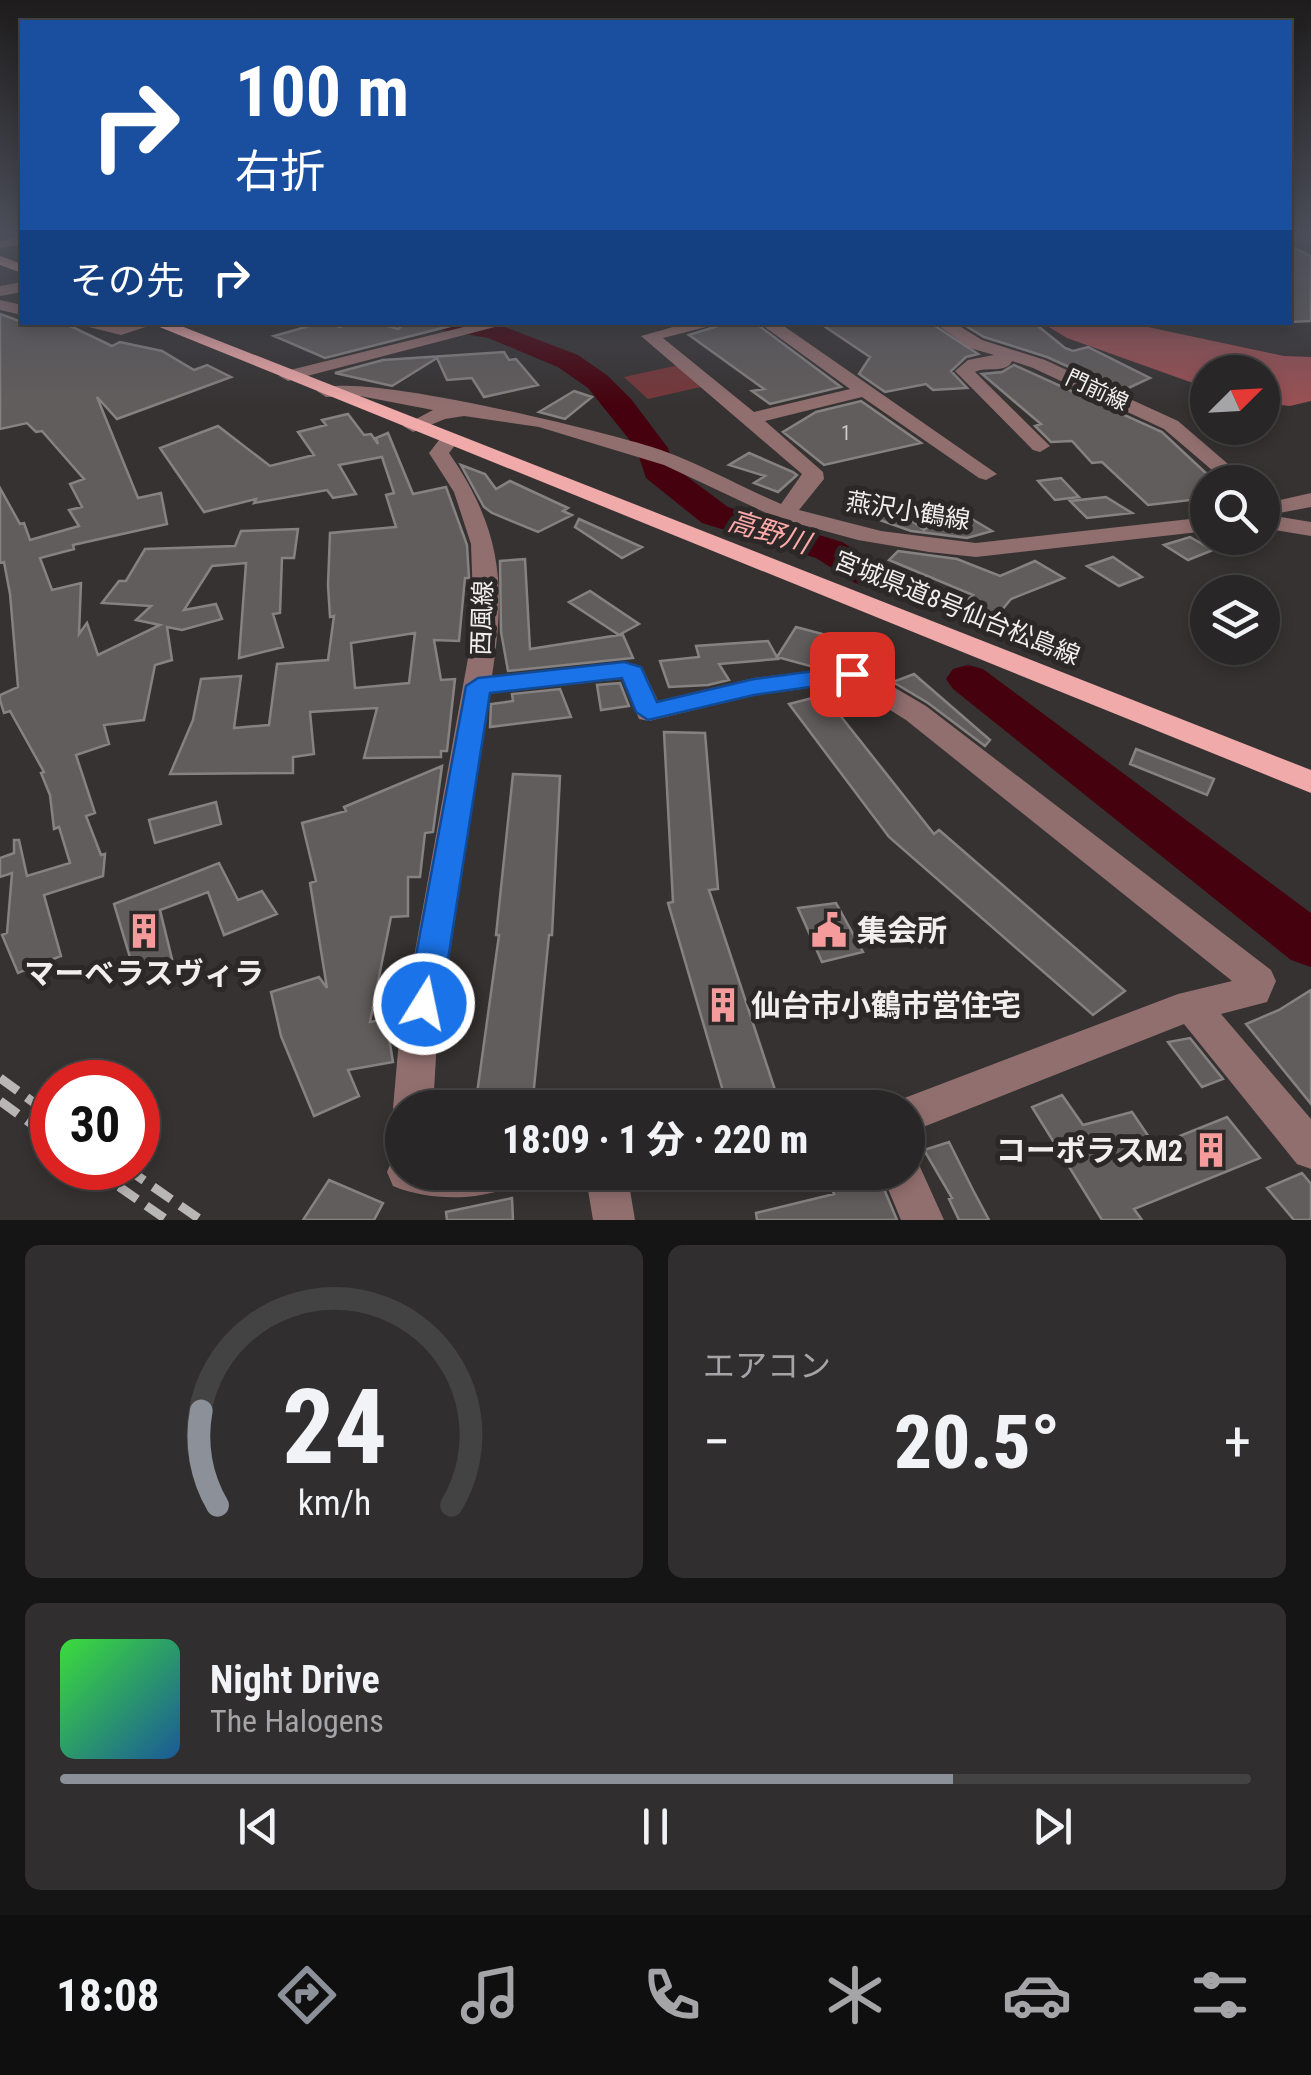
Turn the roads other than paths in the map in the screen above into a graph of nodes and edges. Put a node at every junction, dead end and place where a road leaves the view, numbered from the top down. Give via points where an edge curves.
1 (94, 325) edge
2 (142, 325) edge
3 (161, 325) edge
4 (703, 325) edge
5 (770, 325) edge
6 (947, 325) edge
7 (492, 326) edge
8 (1001, 354) junction
9 (288, 376) junction
10 (326, 391) junction
11 (866, 391) junction
12 (466, 410) junction
13 (750, 419) junction
14 (410, 424) junction
15 (450, 440) junction
16 (1040, 446) dead end
17 (1218, 465) edge
18 (986, 474) dead end
19 (1311, 500) edge
20 (1280, 511) edge
21 (786, 512) junction
22 (1280, 518) edge
23 (1190, 526) edge
24 (1311, 529) edge
25 (478, 686) junction
26 (1311, 782) edge
27 (1191, 1005) junction
28 (414, 1090) edge
29 (925, 1108) edge
30 (1311, 1150) edge
31 (609, 1190) edge
32 (910, 1190) edge
33 (614, 1220) edge
34 (924, 1220) edge

1 - 2 street
3 - 9 main road, 宮城県道8号仙台松島線
4 - 13 street via 650,336
5 - 11 street
6 - 8 street, 門前線
7 - 9 street
8 - 16 street via 1003,363 964,371
8 - 17 street, 門前線 via 1039,364 1171,425
9 - 10 main road, 宮城県道8号仙台松島線
10 - 12 street via 360,390
10 - 14 main road, 宮城県道8号仙台松島線
11 - 13 street
11 - 18 street
12 - 14 street
12 - 21 street, 燕沢小鶴線 via 647,454
13 - 21 street via 813,472 814,480
14 - 15 main road, 宮城県道8号仙台松島線
15 - 25 street, 西風線 via 438,453 466,492 482,544 487,624
15 - 26 main road, 宮城県道8号仙台松島線
19 - 20 street
21 - 23 street, 燕沢小鶴線 via 879,536 976,550
22 - 24 street
25 - 27 street via 624,670 633,672 648,712 858,666 1258,981 1254,991
25 - 28 street, 西風線
27 - 29 street
27 - 30 street
31 - 33 street
32 - 34 street

